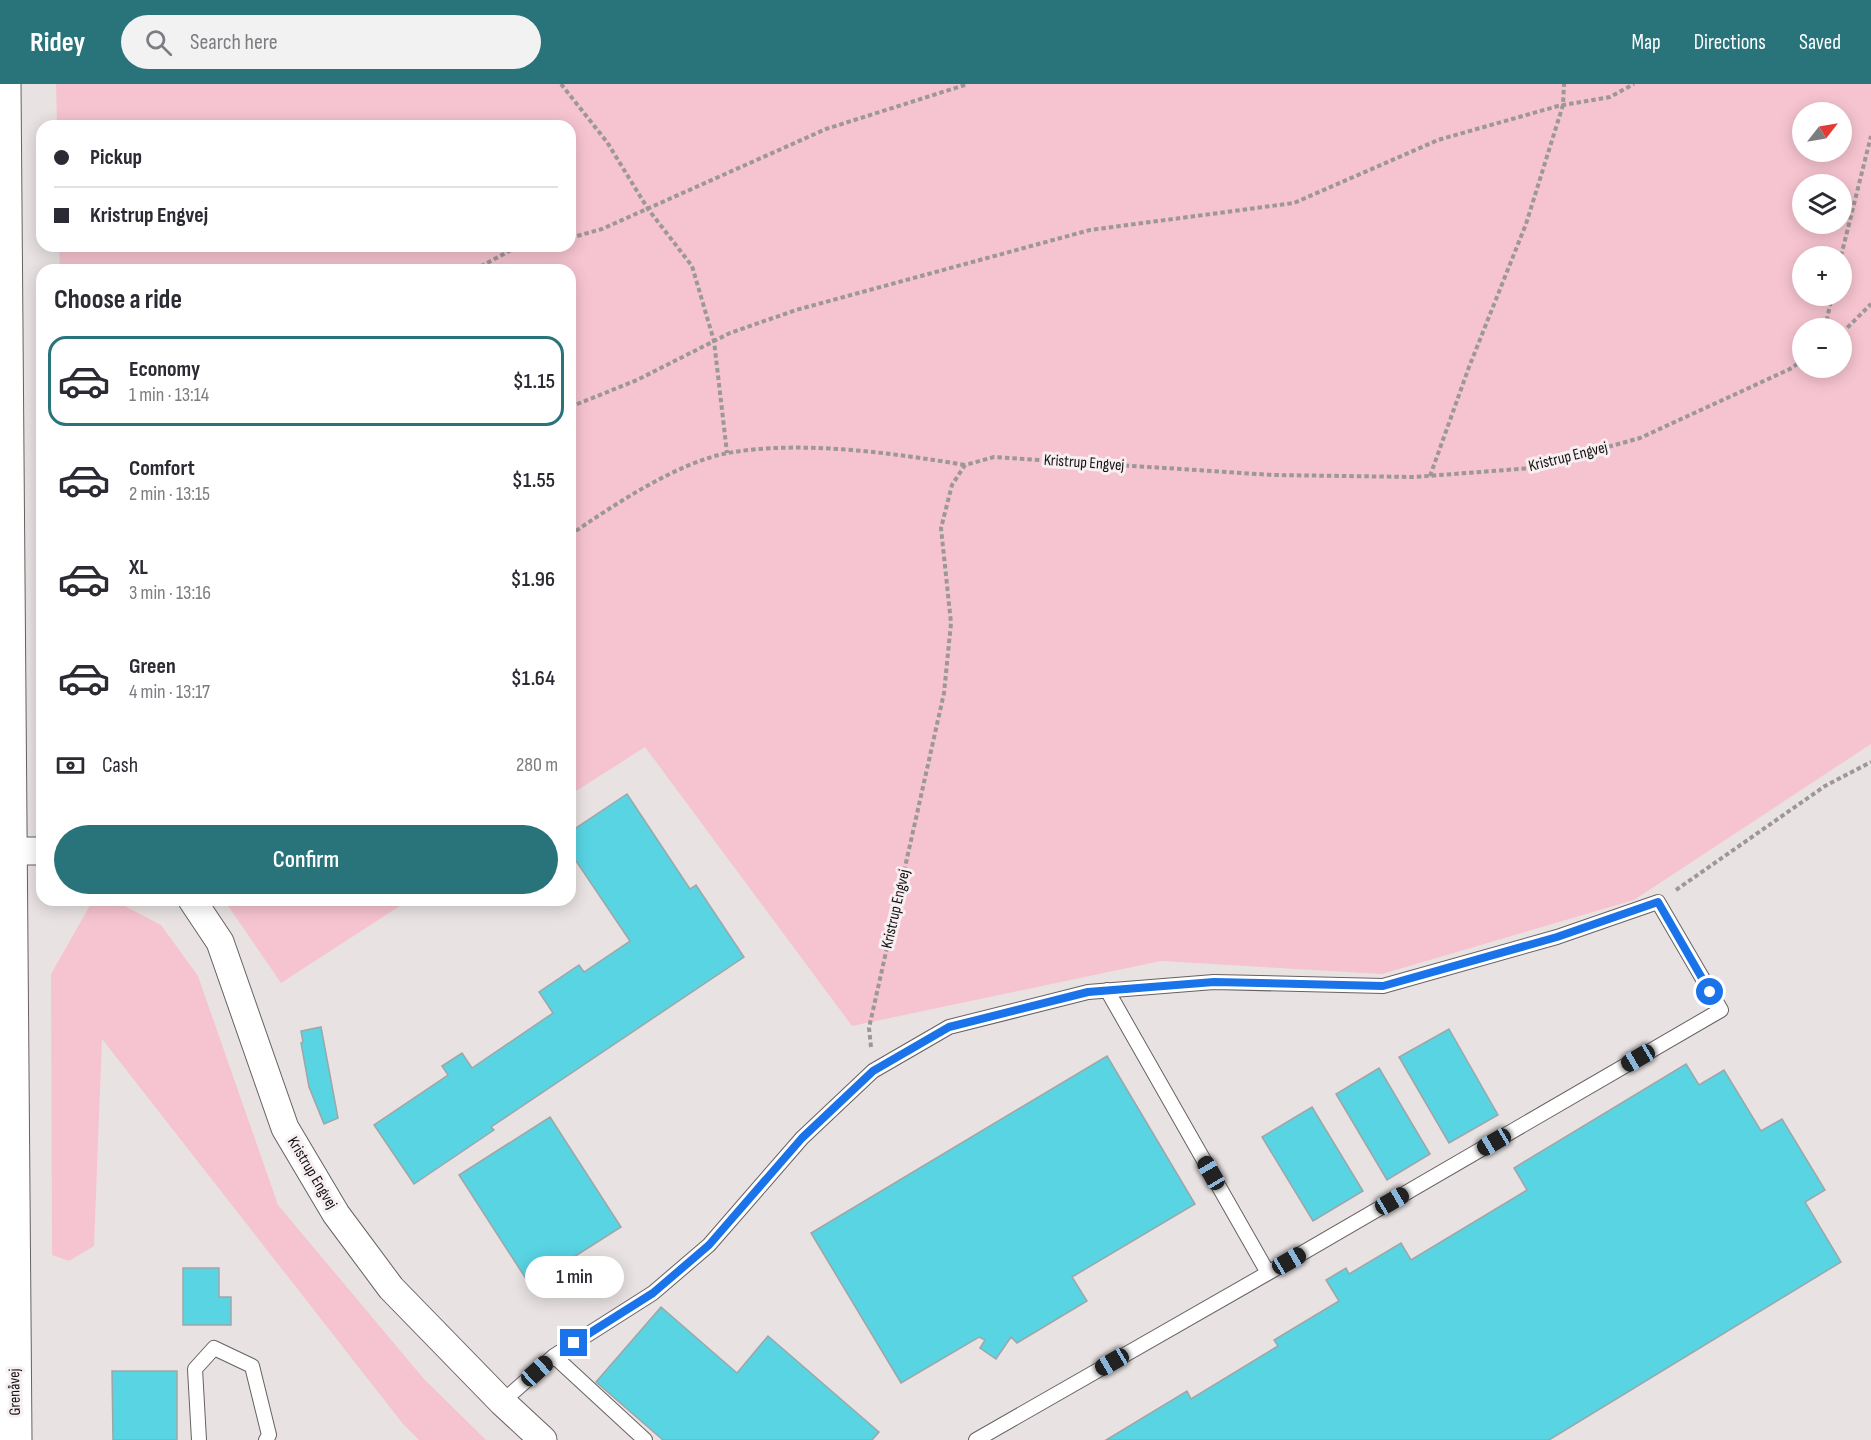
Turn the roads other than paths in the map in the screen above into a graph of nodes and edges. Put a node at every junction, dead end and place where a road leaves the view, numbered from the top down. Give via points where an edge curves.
1 (4, 84) edge
2 (18, 851) edge
3 (196, 906) edge
4 (1107, 990) junction
5 (1268, 1273) junction
6 (554, 1356) junction
7 (502, 1402) junction
8 (15, 1440) edge
9 (199, 1440) edge
10 (266, 1440) edge
11 (543, 1440) edge
12 (645, 1440) edge
13 (976, 1440) edge

1 - 2 street, Grenåvej
2 - 8 street, Grenåvej
3 - 7 street, Kristrup Engvej via 220,942 285,1128 336,1214 391,1288
4 - 5 lane
4 - 5 lane via 1214,982 1383,986 1557,937 1658,902 1721,1010
4 - 6 lane via 949,1027 873,1071 802,1138 709,1245 653,1293
5 - 13 lane
6 - 7 lane
6 - 12 lane
7 - 11 street, Kristrup Engvej
9 - 10 lane via 195,1369 214,1348 252,1365

